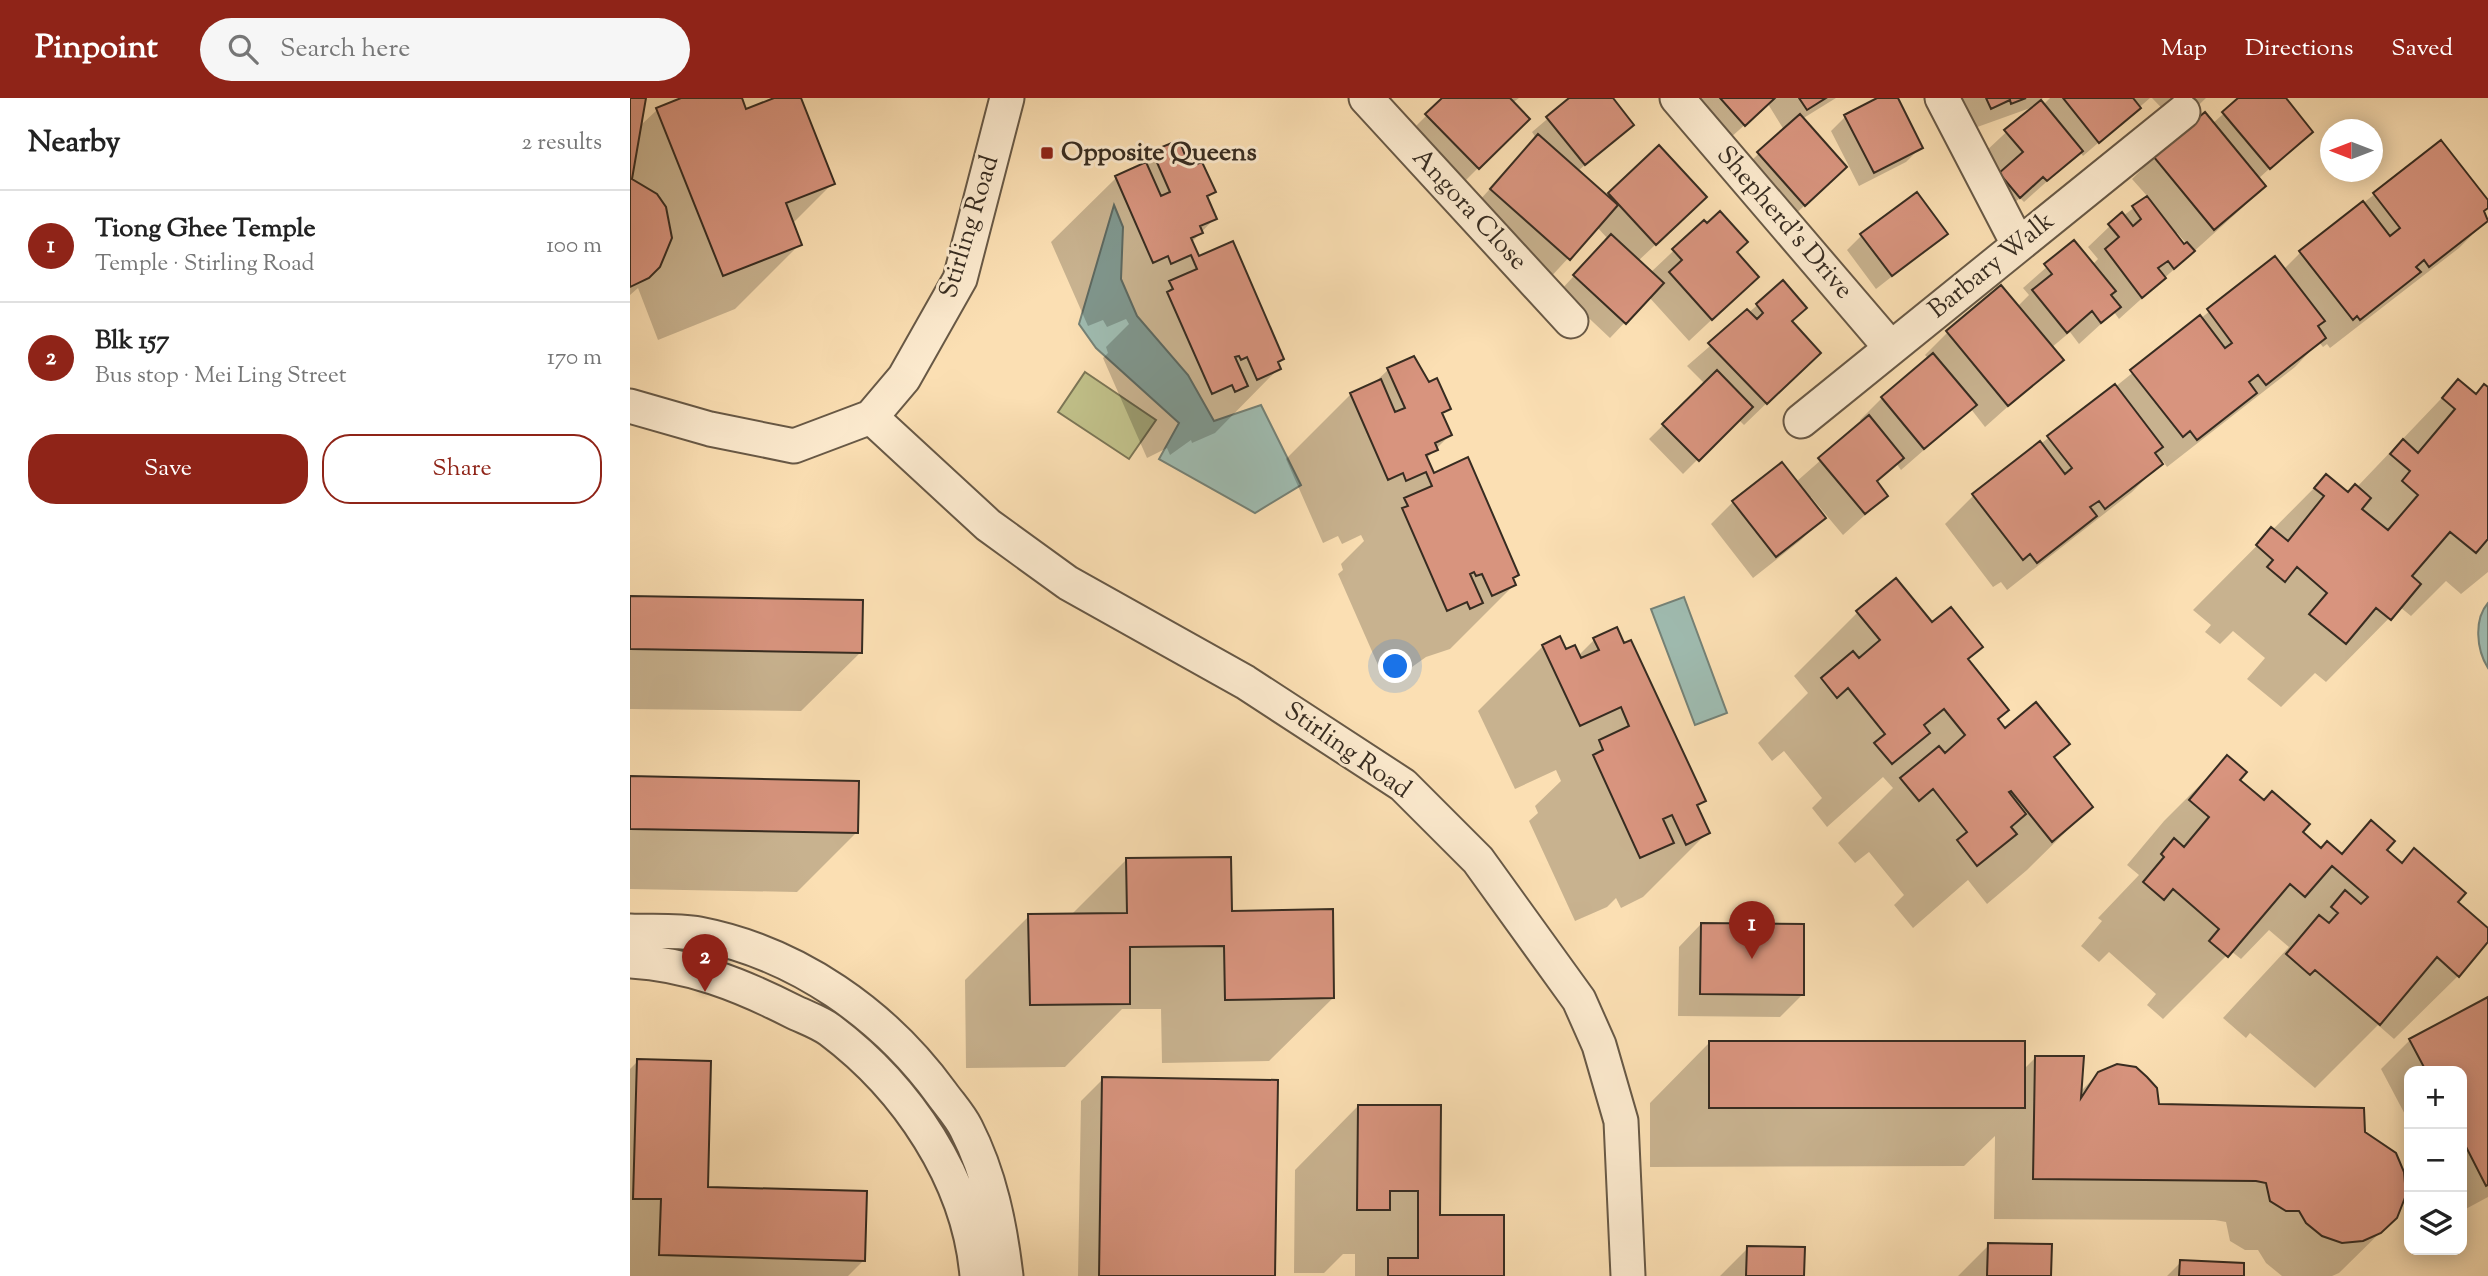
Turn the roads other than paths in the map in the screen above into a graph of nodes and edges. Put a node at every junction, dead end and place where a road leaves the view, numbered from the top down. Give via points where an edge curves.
1 (1007, 98) edge
2 (1366, 98) edge
3 (1677, 98) edge
4 (1942, 98) edge
5 (2182, 111) dead end
6 (2018, 244) junction
7 (1571, 321) dead end
8 (1891, 348) junction
9 (630, 406) edge
10 (871, 417) junction
11 (1801, 421) dead end
12 (630, 931) edge
13 (630, 961) edge
14 (977, 1276) edge
15 (1006, 1276) edge
16 (1628, 1276) edge

1 - 10 street, Stirling Road via 960,279 904,378
2 - 7 street, Angora Close
3 - 8 street, Shepherd's Drive
4 - 6 street
5 - 6 street, Barbary Walk
6 - 8 street, Barbary Walk
8 - 11 street, Barbary Walk
9 - 10 street, Stirling Road via 794,446
10 - 16 street, Stirling Road via 988,525 1068,583 1245,682 1404,785 1478,860 1579,1000 1599,1045 1621,1121
12 - 15 street via 698,934 760,952 825,983 876,1020 928,1074 965,1126 986,1174 1002,1237
13 - 14 street via 660,962 716,977 829,1029 878,1074 922,1124 958,1194 975,1249

